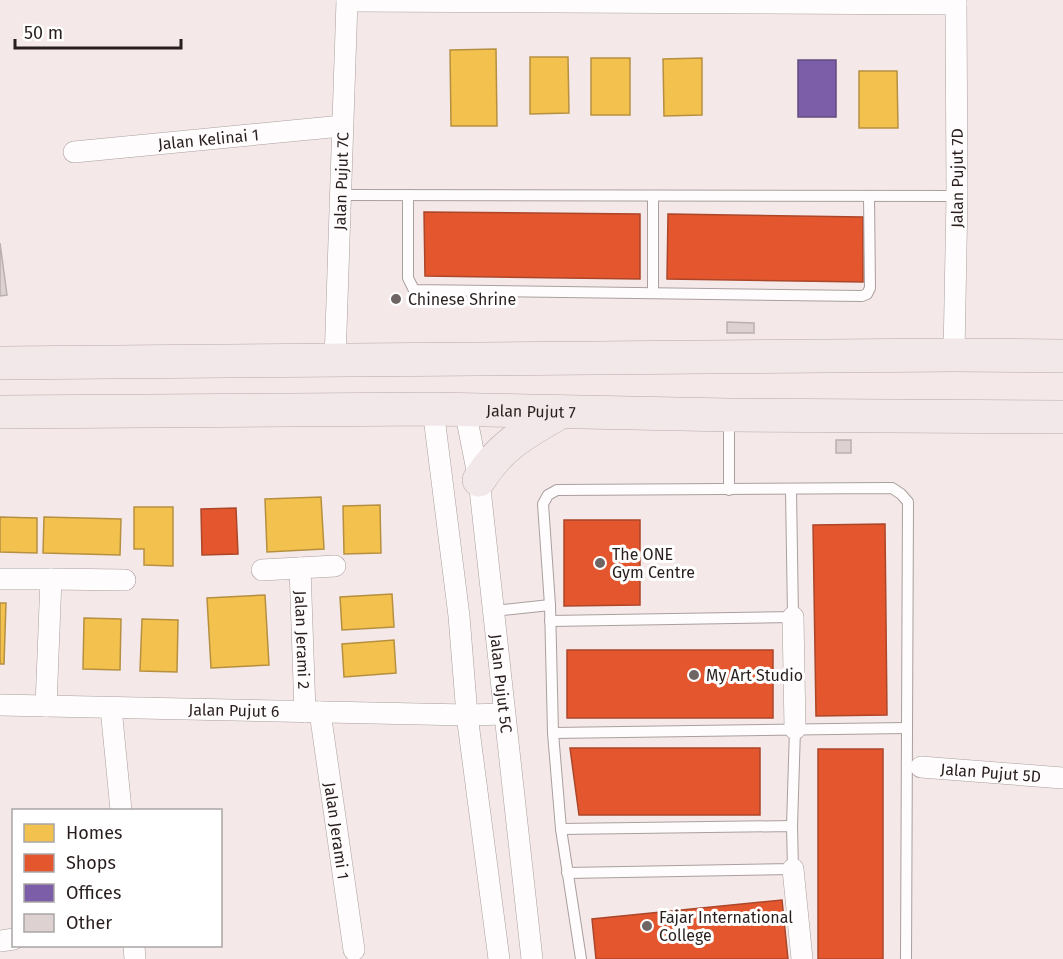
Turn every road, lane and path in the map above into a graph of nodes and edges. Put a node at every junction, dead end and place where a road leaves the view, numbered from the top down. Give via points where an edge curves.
1 (347, 0) edge
2 (956, 2) edge
3 (342, 126) junction
4 (74, 152) dead end
5 (341, 195) junction
6 (408, 195) junction
7 (870, 196) junction
8 (957, 196) junction
9 (652, 197) junction
10 (653, 293) junction
11 (954, 355) junction
12 (1063, 356) edge
13 (336, 361) junction
14 (0, 363) edge
15 (144, 363) junction
16 (447, 409) junction
17 (0, 412) edge
18 (561, 412) junction
19 (729, 415) junction
20 (1063, 417) edge
21 (479, 480) junction
22 (729, 490) junction
23 (791, 490) junction
24 (335, 566) dead end
25 (300, 568) junction
26 (262, 570) dead end
27 (0, 579) edge
28 (51, 579) junction
29 (125, 580) dead end
30 (550, 604) junction
31 (493, 611) junction
32 (459, 616) junction
33 (794, 617) junction
34 (550, 621) junction
35 (0, 705) edge
36 (46, 706) junction
37 (111, 708) junction
38 (312, 712) junction
39 (504, 714) junction
40 (467, 715) junction
41 (907, 728) junction
42 (795, 729) junction
43 (553, 734) junction
44 (921, 767) dead end
45 (1063, 778) edge
46 (121, 809) edge
47 (792, 826) junction
48 (561, 829) junction
49 (793, 869) junction
50 (567, 873) junction
51 (354, 950) dead end
52 (499, 959) edge
53 (532, 959) edge
54 (581, 959) edge
55 (802, 959) edge
56 (906, 959) edge

1 - 2 street
1 - 3 street, Jalan Pujut 7C
2 - 8 street, Jalan Pujut 7D
3 - 4 street, Jalan Kelinai 1
3 - 5 street, Jalan Pujut 7C
5 - 6 lane
5 - 13 street, Jalan Pujut 7C
6 - 9 lane
6 - 10 lane via 408,278 414,290
7 - 8 lane
7 - 9 lane
7 - 10 lane via 867,294
8 - 11 street, Jalan Pujut 7D
9 - 10 lane
11 - 12 main road
11 - 13 main road
13 - 15 main road
14 - 15 main road
15 - 16 main road via 211,375 423,374 432,378
16 - 17 main road, Jalan Pujut 7
16 - 18 main road, Jalan Pujut 7
16 - 21 street, Jalan Pujut 5C via 467,420
16 - 32 street via 442,465
18 - 19 main road, Jalan Pujut 7
18 - 21 main road via 518,437 490,462
19 - 20 main road, Jalan Pujut 7
19 - 22 lane
21 - 31 street, Jalan Pujut 5C
22 - 23 lane
22 - 30 lane via 557,490 548,495 543,504
23 - 33 lane
23 - 41 lane via 892,489 908,502
24 - 25 street
25 - 26 street
25 - 38 street, Jalan Jerami 2
27 - 28 street
28 - 29 street
28 - 36 street
30 - 31 lane
30 - 34 lane
31 - 32 street
31 - 39 street, Jalan Pujut 5C
32 - 40 street
33 - 34 lane
33 - 42 street
34 - 43 lane
35 - 36 street, Jalan Pujut 6
36 - 37 street, Jalan Pujut 6
37 - 38 street, Jalan Pujut 6
37 - 46 street
38 - 40 street, Jalan Pujut 6
38 - 51 street, Jalan Jerami 1
39 - 40 street, Jalan Pujut 6
39 - 53 street, Jalan Pujut 5C
40 - 52 street
41 - 42 lane
41 - 56 lane
42 - 43 lane
42 - 47 lane
43 - 48 lane
44 - 45 street, Jalan Pujut 5D
47 - 48 lane
47 - 49 lane
48 - 50 lane
49 - 50 lane
49 - 55 street
50 - 54 lane

